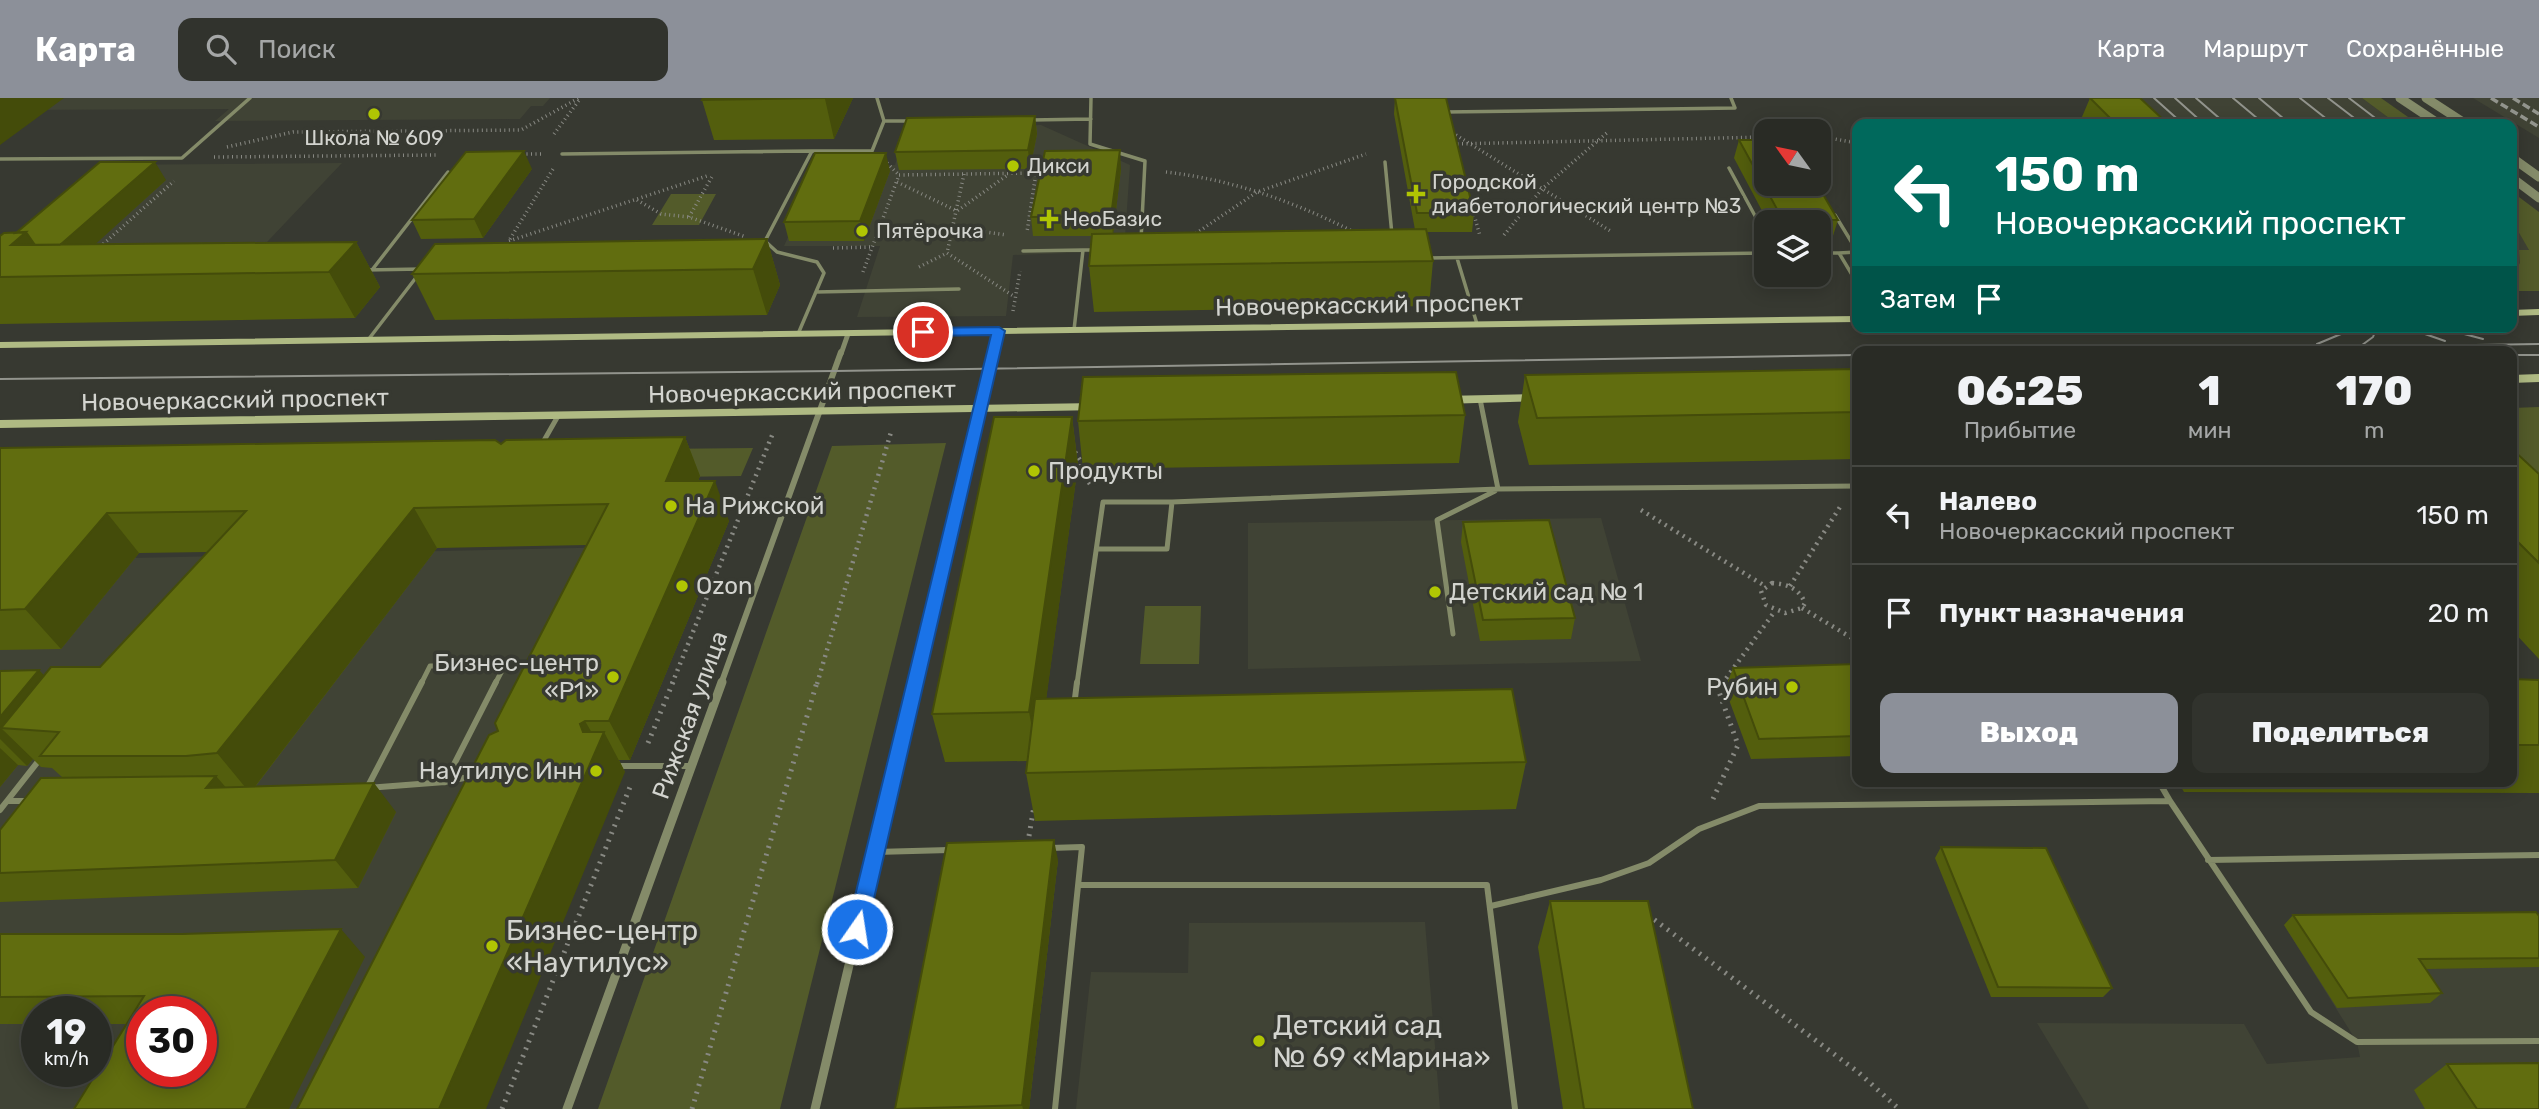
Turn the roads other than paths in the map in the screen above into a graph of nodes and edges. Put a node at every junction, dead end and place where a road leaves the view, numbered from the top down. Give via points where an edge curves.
1 (250, 98) edge
2 (877, 98) edge
3 (1091, 98) edge
4 (1731, 98) edge
5 (2400, 98) edge
6 (2426, 98) edge
7 (1438, 112) edge
8 (2432, 119) edge
9 (2458, 119) edge
10 (1022, 120) edge
11 (1091, 120) junction
12 (884, 121) junction
13 (925, 121) edge
14 (812, 151) junction
15 (562, 154) road end
16 (0, 159) edge
17 (2517, 161) edge
18 (1385, 162) dead end
19 (1729, 168) dead end
20 (448, 172) edge
21 (2539, 177) edge
22 (2517, 182) edge
23 (2539, 198) edge
24 (1830, 207) edge
25 (1754, 214) edge
26 (1852, 243) edge
27 (1393, 245) edge
28 (1140, 249) edge
29 (1083, 250) junction
30 (1106, 250) edge
31 (1023, 251) road end
32 (777, 252) junction
33 (1852, 252) edge
34 (1831, 253) edge
35 (1839, 253) junction
36 (1754, 254) edge
37 (764, 255) dead end
38 (1419, 258) edge
39 (1457, 258) junction
40 (434, 269) edge
41 (358, 270) dead end
42 (372, 270) junction
43 (422, 270) junction
44 (1852, 275) edge
45 (959, 289) dead end
46 (816, 292) junction
47 (2539, 312) edge
48 (2517, 313) edge
49 (1852, 319) edge
50 (1477, 324) junction
51 (1074, 330) junction
52 (999, 331) junction
53 (798, 334) junction
54 (848, 334) junction
55 (368, 340) junction
56 (0, 345) edge
57 (2539, 378) edge
58 (2517, 379) edge
59 (1549, 398) edge
60 (1480, 399) junction
61 (1424, 400) edge
62 (1110, 407) edge
63 (980, 410) junction
64 (821, 413) junction
65 (558, 416) junction
66 (0, 424) edge
67 (538, 449) edge
68 (1852, 486) edge
69 (1498, 489) junction
70 (1172, 502) junction
71 (1098, 549) junction
72 (1453, 634) dead end
73 (1075, 698) edge
74 (48, 749) edge
75 (607, 766) edge
76 (692, 766) junction
77 (481, 775) edge
78 (444, 782) junction
79 (2163, 787) edge
80 (367, 788) junction
81 (354, 789) edge
82 (7, 800) junction
83 (34, 800) edge
84 (2171, 801) junction
85 (0, 810) edge
86 (1042, 848) edge
87 (963, 850) edge
88 (876, 852) junction
89 (2539, 855) edge
90 (2208, 860) junction
91 (1080, 886) junction
92 (1491, 906) junction
93 (2539, 1041) edge
94 (567, 1109) edge
95 (815, 1109) edge
96 (1055, 1109) edge
97 (1515, 1109) edge

1 - 16 lane via 182,158
2 - 12 lane
3 - 11 lane
4 - 7 lane via 1735,108
5 - 8 street
6 - 9 street
10 - 11 lane
11 - 28 lane via 1090,144 1145,161
12 - 13 lane
12 - 14 lane via 872,151
14 - 15 lane
14 - 32 lane via 765,241
17 - 21 street
18 - 27 lane
19 - 25 lane
20 - 42 lane
22 - 23 street
24 - 26 lane
29 - 30 lane
29 - 31 lane
29 - 51 lane
32 - 37 lane
32 - 46 lane via 817,262 824,273
33 - 35 lane
34 - 35 lane
35 - 44 lane
36 - 39 lane
38 - 39 lane
39 - 50 lane
40 - 43 lane
41 - 42 lane
42 - 43 lane
43 - 55 lane
45 - 46 lane
46 - 53 lane
47 - 48 main road
49 - 50 main road, Новочеркасский проспект
50 - 51 main road, Новочеркасский проспект
51 - 52 main road, Новочеркасский проспект
52 - 54 main road, Новочеркасский проспект
52 - 63 street
53 - 54 main road, Новочеркасский проспект
53 - 55 main road, Новочеркасский проспект
54 - 64 street, Рижская улица
55 - 56 main road, Новочеркасский проспект
57 - 58 main road
59 - 60 main road
60 - 61 main road
60 - 69 lane
62 - 63 main road, Новочеркасский проспект
63 - 64 main road, Новочеркасский проспект
63 - 88 street
64 - 65 main road, Новочеркасский проспект
64 - 76 street, Рижская улица
65 - 66 main road, Новочеркасский проспект
65 - 67 lane
68 - 69 lane
69 - 70 lane
69 - 72 lane via 1437,520
70 - 71 lane via 1103,502
70 - 71 lane via 1167,549
71 - 73 lane
74 - 82 lane
75 - 76 lane
76 - 94 street, Рижская улица
77 - 78 lane
78 - 80 lane
78 - 80 lane via 505,665 430,666
79 - 84 lane
80 - 81 lane
82 - 83 lane
82 - 85 lane
84 - 90 lane
84 - 92 lane via 1759,806 1699,829 1649,863 1601,880
86 - 91 lane via 1082,847
87 - 88 lane
88 - 95 street
89 - 90 lane
90 - 93 lane via 2311,1012 2357,1042
91 - 92 lane via 1487,885
91 - 96 lane
92 - 97 lane

